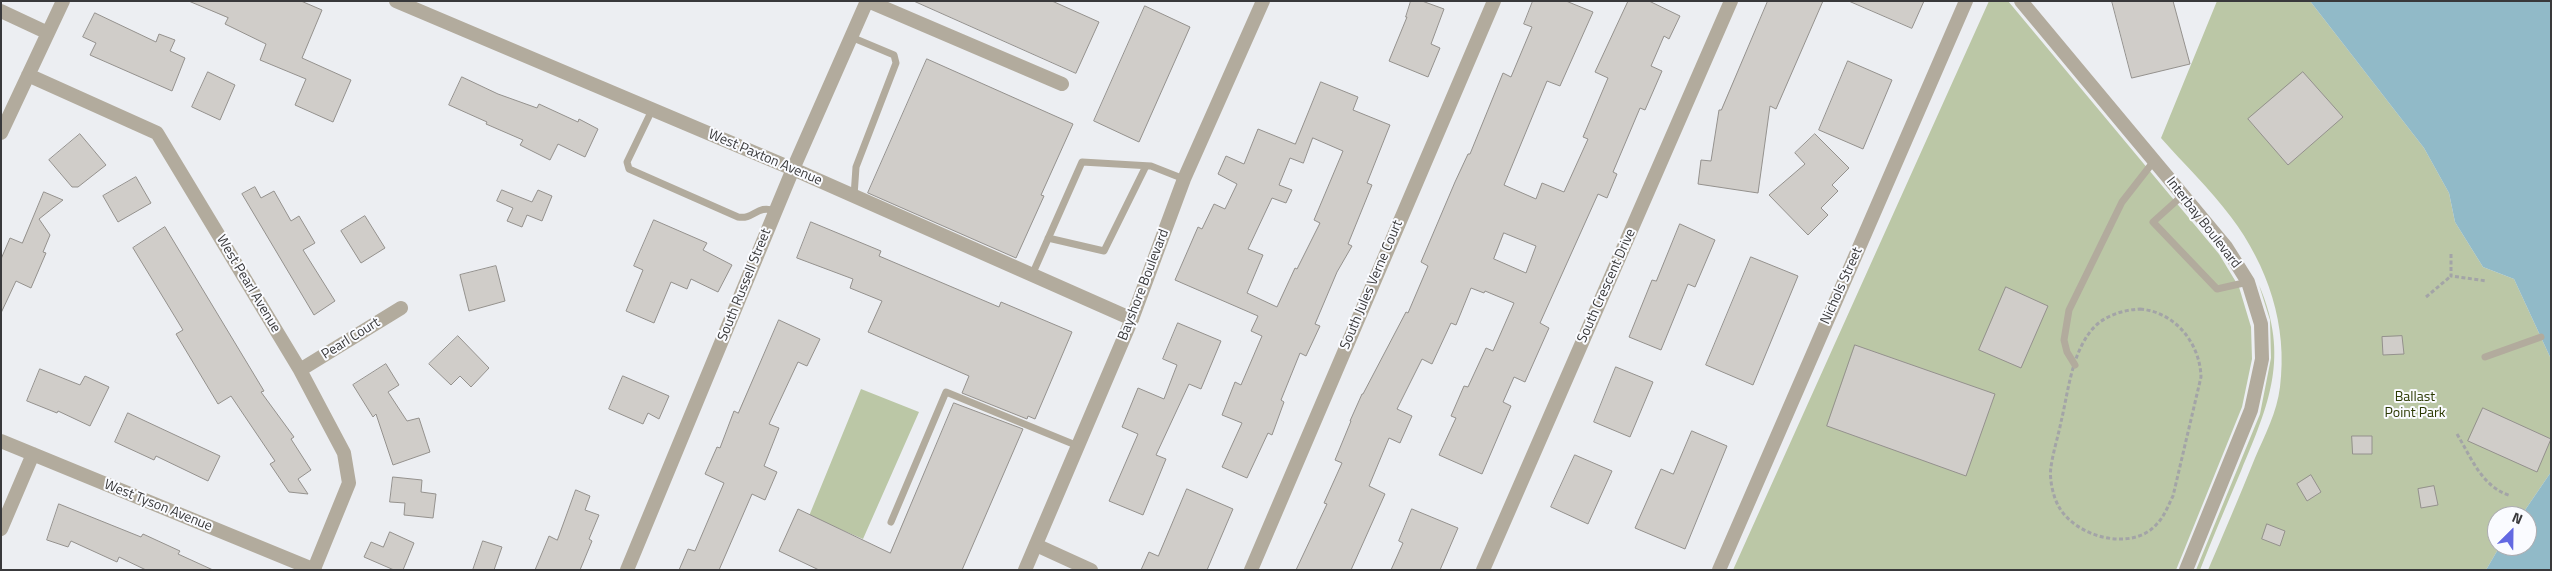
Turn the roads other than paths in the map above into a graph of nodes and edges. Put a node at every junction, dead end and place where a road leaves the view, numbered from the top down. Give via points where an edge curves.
1 (63, 1) edge
2 (396, 1) edge
3 (868, 1) edge
4 (1263, 1) edge
5 (1494, 1) edge
6 (1731, 1) edge
7 (1966, 1) edge
8 (2021, 1) edge
9 (1, 11) edge
10 (48, 32) junction
11 (852, 37) junction
12 (28, 75) junction
13 (1062, 84) dead end
14 (652, 110) junction
15 (1, 133) edge
16 (2154, 161) junction
17 (1146, 166) junction
18 (793, 169) junction
19 (1184, 178) junction
20 (2183, 195) junction
21 (854, 196) junction
22 (775, 211) junction
23 (1048, 238) junction
24 (1032, 275) junction
25 (2248, 282) junction
26 (401, 308) dead end
27 (1132, 319) junction
28 (2541, 336) dead end
29 (2485, 357) dead end
30 (2075, 364) road end
31 (300, 370) junction
32 (1, 441) edge
33 (1078, 446) junction
34 (33, 454) junction
35 (891, 522) dead end
36 (1, 529) edge
37 (1036, 545) junction
38 (290, 565) edge
39 (315, 570) edge
40 (627, 570) edge
41 (1025, 570) edge
42 (1091, 570) edge
43 (1251, 570) edge
44 (1483, 570) edge
45 (1719, 570) edge
46 (2186, 570) edge

1 - 10 street
2 - 14 street, West Paxton Avenue
3 - 11 street, South Russell Street
3 - 13 street
4 - 19 street, Bayshore Boulevard
5 - 43 street, South Jules Verne Court
6 - 44 street, South Crescent Drive
7 - 45 street, Nichols Street
8 - 16 street, Interbay Boulevard
9 - 10 street
10 - 12 street
11 - 18 street, South Russell Street
11 - 21 lane via 894,55 896,63 856,167
12 - 15 street
12 - 31 street, West Pearl Avenue via 156,133
14 - 18 street, West Paxton Avenue
14 - 22 lane via 627,162 630,168 738,217 760,209
16 - 20 street, Interbay Boulevard
16 - 30 lane via 2122,202 2069,310 2064,340 2066,352
17 - 19 lane
17 - 23 lane via 1082,162
17 - 23 lane via 1104,251
18 - 21 street, West Paxton Avenue
18 - 22 street, South Russell Street
19 - 27 street, Bayshore Boulevard
20 - 25 street, Interbay Boulevard via 2226,247
20 - 25 lane via 2153,222 2217,289
21 - 24 street, West Paxton Avenue
22 - 40 street, South Russell Street
23 - 24 lane
24 - 27 street, West Paxton Avenue
25 - 46 street, Interbay Boulevard via 2261,324 2262,359 2251,410
26 - 31 street, Pearl Court
27 - 33 street, Bayshore Boulevard
28 - 29 lane
31 - 39 street, West Pearl Avenue via 344,453 349,483
32 - 34 street, West Tyson Avenue
33 - 35 lane via 946,392
33 - 37 street, Bayshore Boulevard
34 - 36 street
34 - 38 street, West Tyson Avenue
37 - 41 street, Bayshore Boulevard
37 - 42 street
38 - 39 street, West Tyson Avenue

